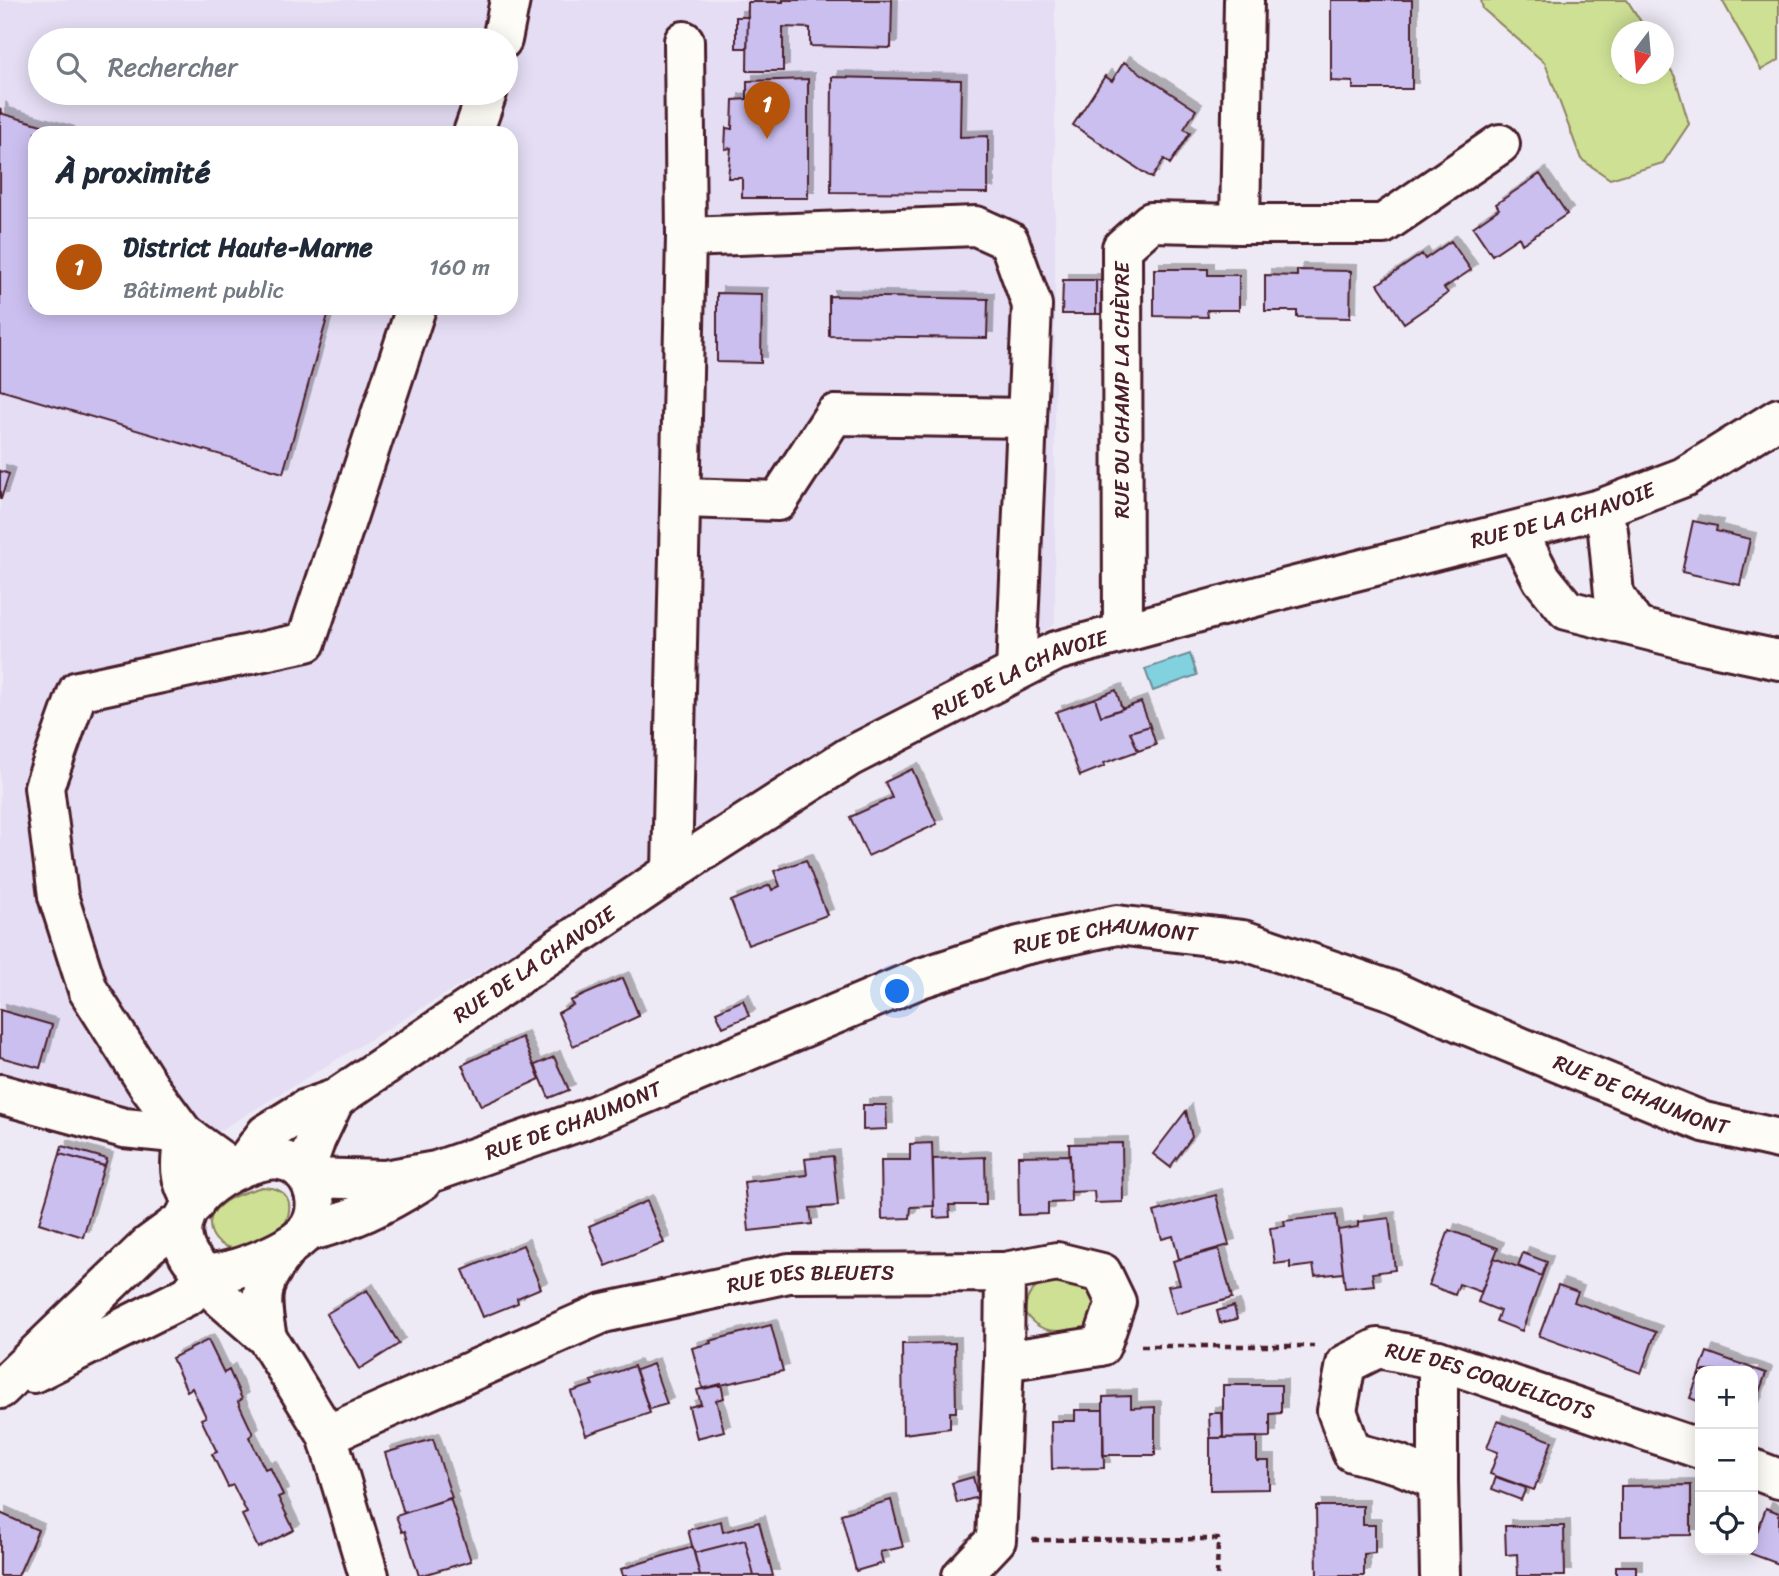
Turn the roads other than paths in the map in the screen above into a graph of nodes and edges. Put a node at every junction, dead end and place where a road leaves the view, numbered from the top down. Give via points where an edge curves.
1 (510, 0) edge
2 (1244, 0) edge
3 (504, 28) edge
4 (684, 41) dead end
5 (483, 105) edge
6 (475, 126) edge
7 (1500, 144) dead end
8 (1240, 224) junction
9 (687, 237) junction
10 (414, 315) edge
11 (1027, 418) junction
12 (1779, 418) edge
13 (681, 498) junction
14 (1600, 509) junction
15 (1517, 531) junction
16 (1635, 626) junction
17 (1123, 632) junction
18 (1779, 660) edge
19 (1016, 671) junction
20 (672, 871) junction
21 (0, 1094) edge
22 (335, 1099) junction
23 (184, 1134) junction
24 (1779, 1139) edge
25 (239, 1168) junction
26 (436, 1171) junction
27 (306, 1175) junction
28 (188, 1212) junction
29 (298, 1238) junction
30 (1005, 1272) junction
31 (206, 1285) junction
32 (267, 1338) junction
33 (1438, 1360) junction
34 (1004, 1361) junction
35 (0, 1390) edge
36 (327, 1435) junction
37 (1695, 1447) edge
38 (1758, 1471) edge
39 (1779, 1479) edge
40 (1437, 1481) junction
41 (369, 1576) edge
42 (962, 1576) edge
43 (1440, 1576) edge

1 - 3 street
2 - 8 street
4 - 9 street
5 - 6 street
7 - 8 street, RUE DU CHAMP LA CHÈVRE via 1383,224
8 - 17 street, RUE DU CHAMP LA CHÈVRE via 1150,222 1122,248
9 - 11 street via 976,226 1009,241 1032,305
9 - 13 street
10 - 23 street via 306,642 78,691 44,787 58,897 88,990
11 - 13 street via 834,415 778,500
11 - 19 street
12 - 14 street, RUE DE LA CHAVOIE via 1684,477
13 - 20 street
14 - 15 street, RUE DE LA CHAVOIE
14 - 16 street via 1608,531 1614,594
15 - 16 street via 1542,579 1567,610
15 - 17 street, RUE DE LA CHAVOIE
16 - 18 street
17 - 19 street, RUE DE LA CHAVOIE via 1056,651
19 - 20 street, RUE DE LA CHAVOIE via 849,757
20 - 22 street, RUE DE LA CHAVOIE
21 - 23 street via 124,1128
22 - 25 street, RUE DE LA CHAVOIE via 306,1109 266,1134
22 - 27 street
23 - 25 street
23 - 28 street via 180,1164
24 - 26 street, RUE DE CHAUMONT via 1704,1122 1395,992 1243,940 1117,925 1019,946 921,978 583,1120
25 - 27 street via 275,1159 291,1163
25 - 28 street via 206,1189
26 - 27 street, RUE DE CHAUMONT via 385,1180
26 - 29 street, RUE DE CHAUMONT via 392,1200
27 - 29 street via 316,1201 314,1217
28 - 31 street via 181,1234 184,1249
28 - 35 street
29 - 31 street
29 - 32 street via 270,1269 263,1285 261,1306
30 - 34 street
30 - 34 street, RUE DES BLEUETS via 1057,1262 1102,1273 1116,1303 1101,1346
30 - 36 street, RUE DES BLEUETS via 789,1273 603,1313
31 - 32 street
31 - 35 street
32 - 36 street
33 - 37 street, RUE DES COQUELICOTS
33 - 40 street
33 - 40 street, RUE DES COQUELICOTS via 1378,1348 1346,1364 1336,1411 1352,1452
34 - 42 street via 996,1540
36 - 41 street
38 - 39 street
40 - 43 street

